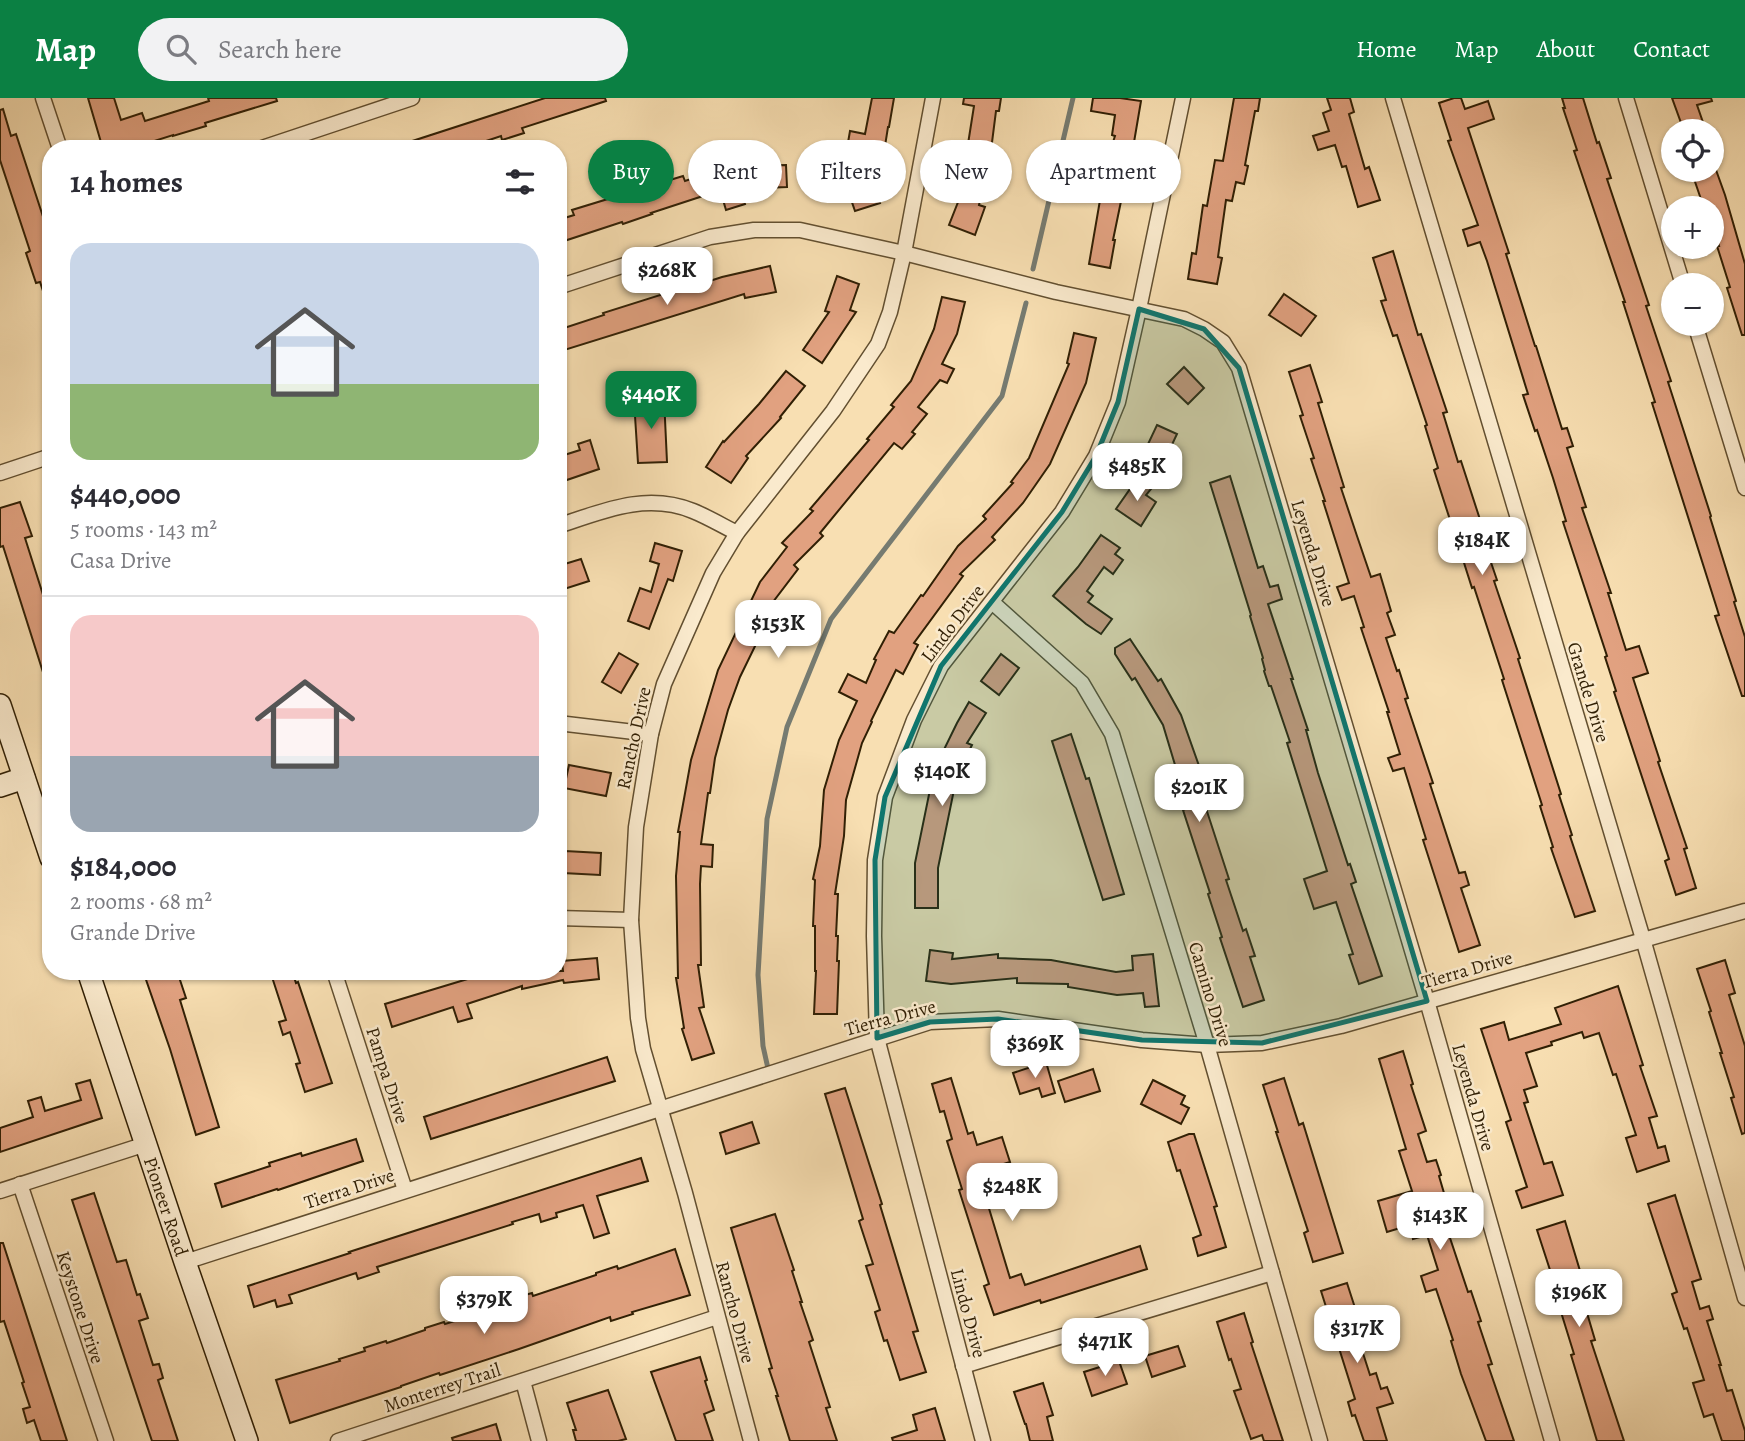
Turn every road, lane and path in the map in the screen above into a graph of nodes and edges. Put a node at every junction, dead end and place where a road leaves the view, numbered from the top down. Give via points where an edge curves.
1 (43, 98) edge
2 (412, 98) edge
3 (933, 98) edge
4 (1183, 98) edge
5 (1393, 98) edge
6 (1626, 98) edge
7 (57, 140) edge
8 (286, 140) edge
9 (904, 253) junction
10 (1679, 273) edge
11 (567, 284) edge
12 (1139, 309) junction
13 (1699, 336) edge
14 (42, 459) edge
15 (0, 473) edge
16 (1745, 488) edge
17 (567, 523) edge
18 (737, 533) junction
19 (992, 602) junction
20 (0, 705) edge
21 (567, 724) edge
22 (652, 734) junction
23 (24, 778) junction
24 (0, 786) edge
25 (42, 831) edge
26 (1745, 911) edge
27 (567, 918) edge
28 (631, 919) junction
29 (1643, 939) junction
30 (91, 980) edge
31 (341, 980) edge
32 (1427, 1001) junction
33 (877, 1038) junction
34 (1207, 1045) junction
35 (659, 1108) junction
36 (146, 1144) junction
37 (20, 1185) junction
38 (405, 1190) junction
39 (0, 1191) edge
40 (185, 1262) junction
41 (1272, 1273) junction
42 (1745, 1297) edge
43 (718, 1317) junction
44 (963, 1366) junction
45 (523, 1381) junction
46 (106, 1441) edge
47 (247, 1441) edge
48 (338, 1441) edge
49 (539, 1441) edge
50 (751, 1441) edge
51 (983, 1441) edge
52 (1320, 1441) edge
53 (1552, 1441) edge

1 - 7 street
2 - 8 street
3 - 9 street, Rancho Drive
4 - 12 street, Lindo Drive
5 - 29 street, Grande Drive
6 - 10 street
9 - 11 street, Leyenda Drive via 800,230 754,230 710,237
9 - 12 street, Leyenda Drive
9 - 18 street, Rancho Drive via 878,344 833,411
12 - 19 street, Lindo Drive via 1118,402 1096,456 1062,512
12 - 32 street, Leyenda Drive via 1205,328 1223,342 1239,368
13 - 16 street
14 - 15 street
17 - 18 street via 616,507 654,502 691,510
18 - 22 street, Rancho Drive via 713,573 664,684
19 - 33 street, Lindo Drive via 941,666 914,720 885,797 874,860
19 - 34 street, Camino Drive via 1083,683 1112,734
20 - 23 main road
21 - 22 street
22 - 28 street, Rancho Drive via 636,827
23 - 24 main road
23 - 25 main road
26 - 29 street, Tierra Drive
27 - 28 street
28 - 35 street, Rancho Drive via 638,1018
29 - 32 street, Tierra Drive
29 - 42 street, Grande Drive
30 - 36 main road, Pioneer Road
31 - 38 street, Pampa Drive
32 - 34 street, Tierra Drive via 1262,1043
32 - 53 street, Leyenda Drive
33 - 34 street, Tierra Drive via 930,1022 999,1018
33 - 35 street, Tierra Drive
33 - 44 street, Lindo Drive
34 - 41 street, Camino Drive
35 - 38 street, Tierra Drive
35 - 43 street, Rancho Drive
36 - 37 street
36 - 40 main road, Pioneer Road
37 - 39 street
37 - 46 street, Keystone Drive
38 - 40 street, Tierra Drive
40 - 47 main road, Pioneer Road
41 - 44 street
41 - 52 street, Camino Drive
43 - 45 street, Monterrey Trail
43 - 50 street, Rancho Drive
44 - 51 street, Lindo Drive
45 - 48 street, Monterrey Trail
45 - 49 street

